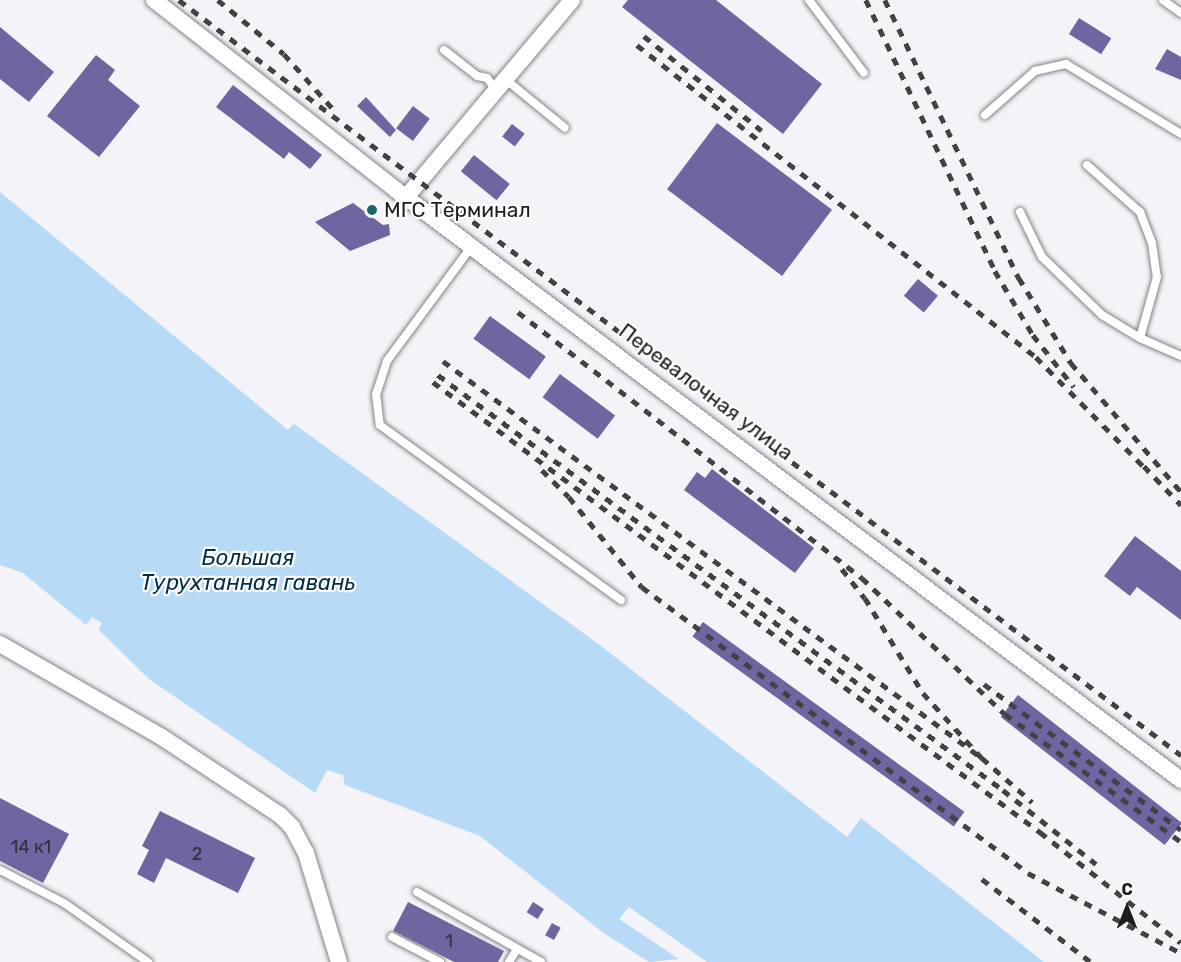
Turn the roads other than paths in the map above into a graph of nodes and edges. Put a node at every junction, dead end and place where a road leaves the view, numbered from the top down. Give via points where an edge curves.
1 (154, 0) edge
2 (572, 0) edge
3 (809, 0) edge
4 (1162, 0) edge
5 (1181, 13) edge
6 (444, 50) dead end
7 (864, 73) dead end
8 (500, 84) junction
9 (985, 115) dead end
10 (565, 128) dead end
11 (1181, 134) edge
12 (1087, 165) dead end
13 (407, 196) junction
14 (1020, 212) dead end
15 (473, 244) junction
16 (1140, 338) junction
17 (1181, 356) edge
18 (621, 600) dead end
19 (0, 644) edge
20 (1181, 780) edge
21 (0, 870) edge
22 (417, 892) dead end
23 (392, 937) dead end
24 (517, 949) junction
25 (148, 962) edge
26 (339, 962) edge
27 (440, 962) edge
28 (509, 962) edge
29 (541, 962) edge

1 - 13 street, Перевалочная улица
2 - 8 street
3 - 7 lane
4 - 5 lane
6 - 8 lane via 477,76
8 - 10 lane
8 - 13 street
9 - 11 lane via 1035,71 1066,64
12 - 16 lane via 1140,212 1152,243 1157,277
13 - 15 street, Перевалочная улица
14 - 16 lane via 1042,257 1102,315
15 - 18 lane via 387,361 376,394 380,424
15 - 20 street, Перевалочная улица
16 - 17 lane
19 - 26 street via 160,736 292,827 306,853
21 - 25 lane via 64,903
22 - 24 lane
23 - 27 lane
24 - 28 lane
24 - 29 lane

